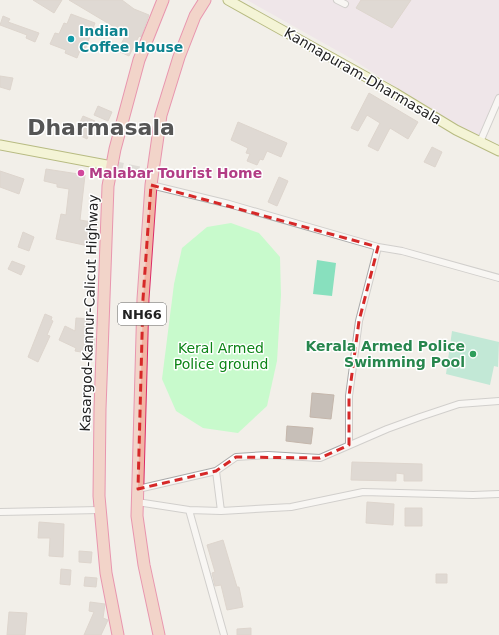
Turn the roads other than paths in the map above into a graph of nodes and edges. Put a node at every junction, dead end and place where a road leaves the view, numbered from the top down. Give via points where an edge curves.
1 (163, 0) edge
2 (205, 0) edge
3 (228, 0) edge
4 (337, 0) edge
5 (345, 4) dead end
6 (499, 98) edge
7 (480, 142) junction
8 (0, 145) edge
9 (499, 151) edge
10 (112, 166) junction
11 (151, 185) junction
12 (378, 247) junction
13 (499, 278) edge
14 (499, 401) edge
15 (349, 445) junction
16 (216, 470) junction
17 (138, 490) junction
18 (499, 494) edge
19 (137, 502) junction
20 (100, 510) junction
21 (189, 510) junction
22 (221, 511) junction
23 (0, 512) edge
24 (118, 635) edge
25 (159, 635) edge
26 (224, 635) edge

1 - 10 highway, Kasargod-Kannur-Calicut Highway / NH66 via 139,60
2 - 11 highway, NH66 via 195,16 179,57 161,115
3 - 7 main road, Kannapuram-Dharmasala
4 - 5 street
6 - 7 street
7 - 9 main road, Kannapuram-Dharmasala
8 - 10 main road
10 - 20 highway, Kasargod-Kannur-Calicut Highway / NH66 via 108,186 104,258
11 - 12 street
11 - 17 highway, NH66 via 143,299
12 - 13 street via 402,251
12 - 15 street via 359,321 349,396
14 - 15 street via 459,404
15 - 16 street via 320,458 268,455 236,457
16 - 17 street
16 - 22 street
17 - 19 highway, NH66
18 - 22 street via 363,492 292,507
19 - 21 street
19 - 25 highway, NH66 via 144,565
20 - 23 street
20 - 24 highway, Kasargod-Kannur-Calicut Highway / NH66 via 106,573
21 - 22 street
21 - 26 street

